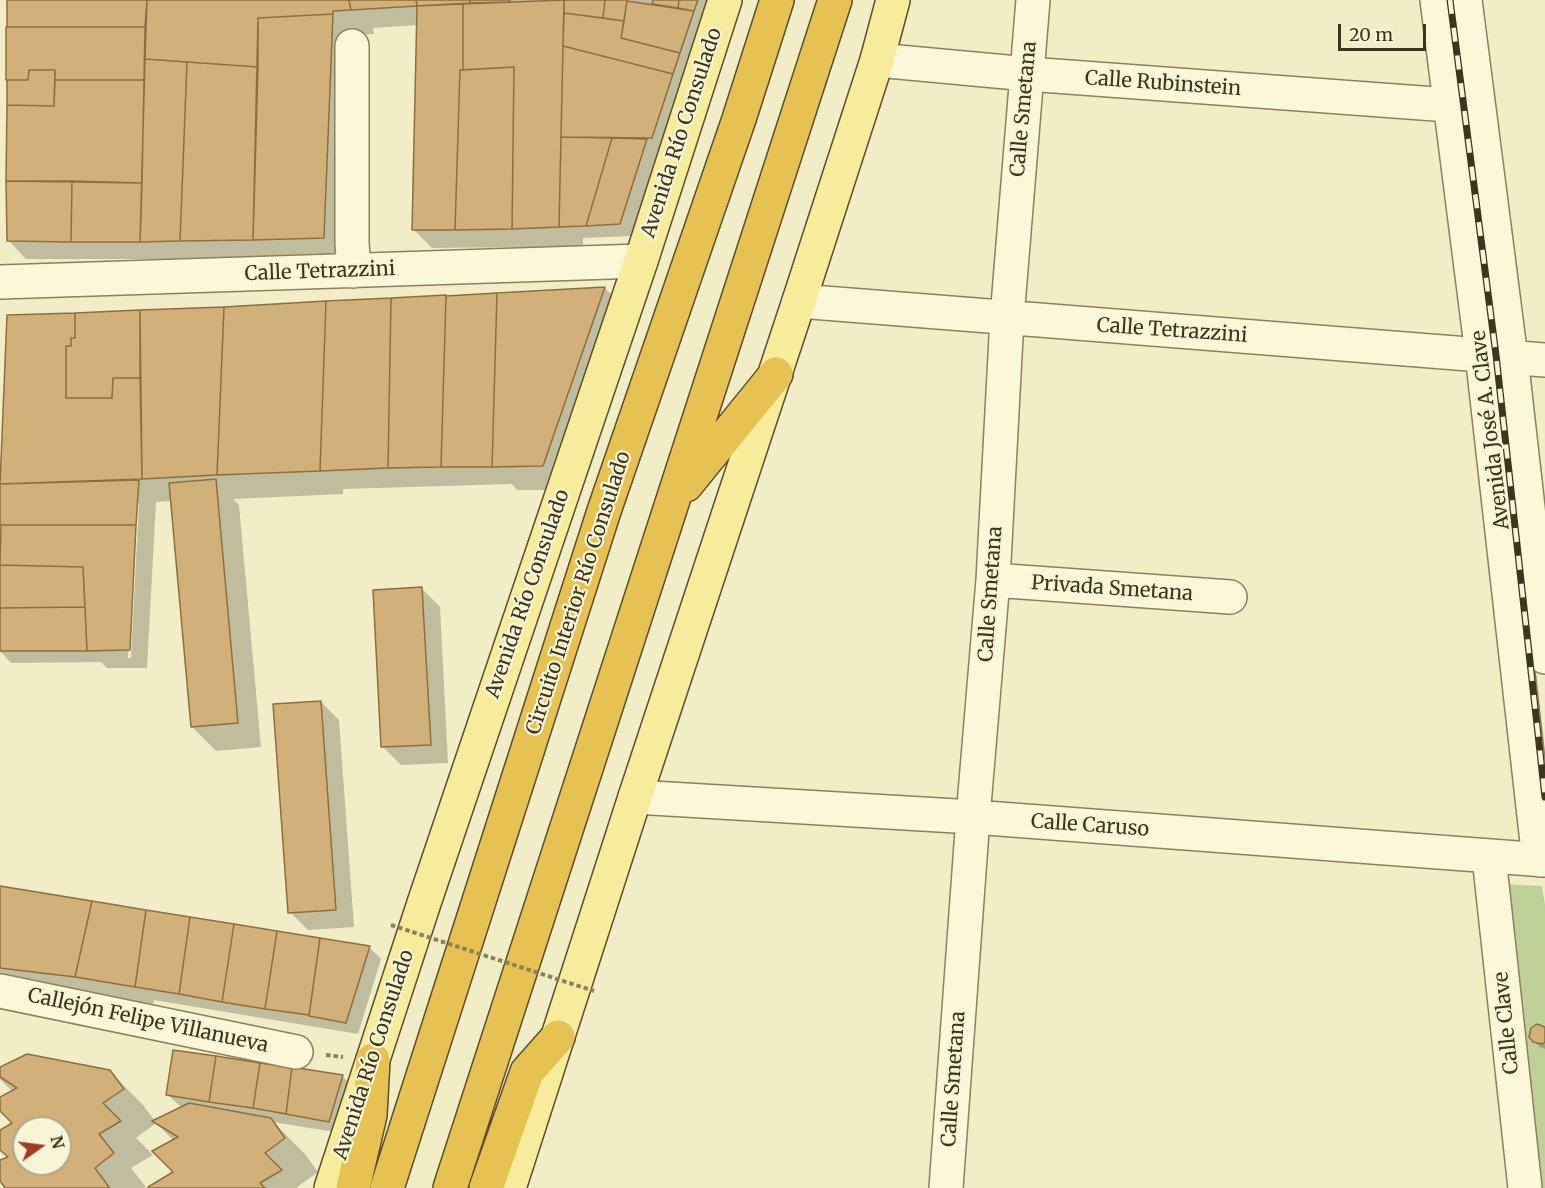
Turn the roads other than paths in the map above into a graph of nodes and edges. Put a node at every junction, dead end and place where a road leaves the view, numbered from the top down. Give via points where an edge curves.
1 (725, 0) edge
2 (777, 0) edge
3 (835, 0) edge
4 (893, 0) edge
5 (1033, 0) edge
6 (1437, 0) edge
7 (1465, 0) edge
8 (352, 46) dead end
9 (877, 60) junction
10 (1028, 74) junction
11 (1449, 105) junction
12 (640, 261) junction
13 (354, 271) junction
14 (0, 282) edge
15 (799, 301) junction
16 (1007, 318) junction
17 (1497, 356) junction
18 (1545, 360) edge
19 (776, 374) junction
20 (674, 500) junction
21 (993, 580) junction
22 (1230, 597) dead end
23 (1542, 614) edge
24 (1545, 657) edge
25 (635, 797) junction
26 (973, 817) junction
27 (1489, 857) junction
28 (1542, 860) edge
29 (0, 991) edge
30 (558, 1037) junction
31 (296, 1052) road end
32 (373, 1060) junction
33 (331, 1188) edge
34 (353, 1188) edge
35 (387, 1188) edge
36 (450, 1188) edge
37 (486, 1188) edge
38 (509, 1188) edge
39 (946, 1188) edge
40 (1525, 1188) edge

1 - 12 main road, Avenida Río Consulado
2 - 35 highway, Circuito Interior Río Consulado via 604,511
3 - 20 highway
4 - 9 main road
5 - 10 street, Calle Smetana
6 - 11 street, Avenida José A. Clave
7 - 17 street, Avenida José A. Clave
8 - 13 street
9 - 10 street, Calle Rubinstein
9 - 15 main road
10 - 11 street, Calle Rubinstein
10 - 16 street, Calle Smetana
11 - 17 street, Avenida José A. Clave
12 - 13 street, Calle Tetrazzini
12 - 32 main road, Avenida Río Consulado
13 - 14 street, Calle Tetrazzini
15 - 16 street, Calle Tetrazzini
15 - 19 main road
16 - 17 street, Calle Tetrazzini
16 - 21 street, Calle Smetana
17 - 18 street, Calle Tetrazzini
17 - 23 street, Avenida José A. Clave
17 - 28 street, Avenida José A. Clave
19 - 20 highway
19 - 25 main road
20 - 36 highway
21 - 22 street, Privada Smetana
21 - 26 street, Calle Smetana
23 - 24 street, Avenida José A. Clave
25 - 26 street, Calle Caruso
25 - 30 main road
26 - 27 street, Calle Caruso
26 - 39 street, Calle Smetana
27 - 28 street, Calle Caruso
27 - 40 street, Calle Clave
29 - 31 street, Callejón Felipe Villanueva
30 - 37 highway via 527,1072
30 - 38 main road
32 - 33 main road, Avenida Río Consulado
32 - 34 highway via 370,1115

